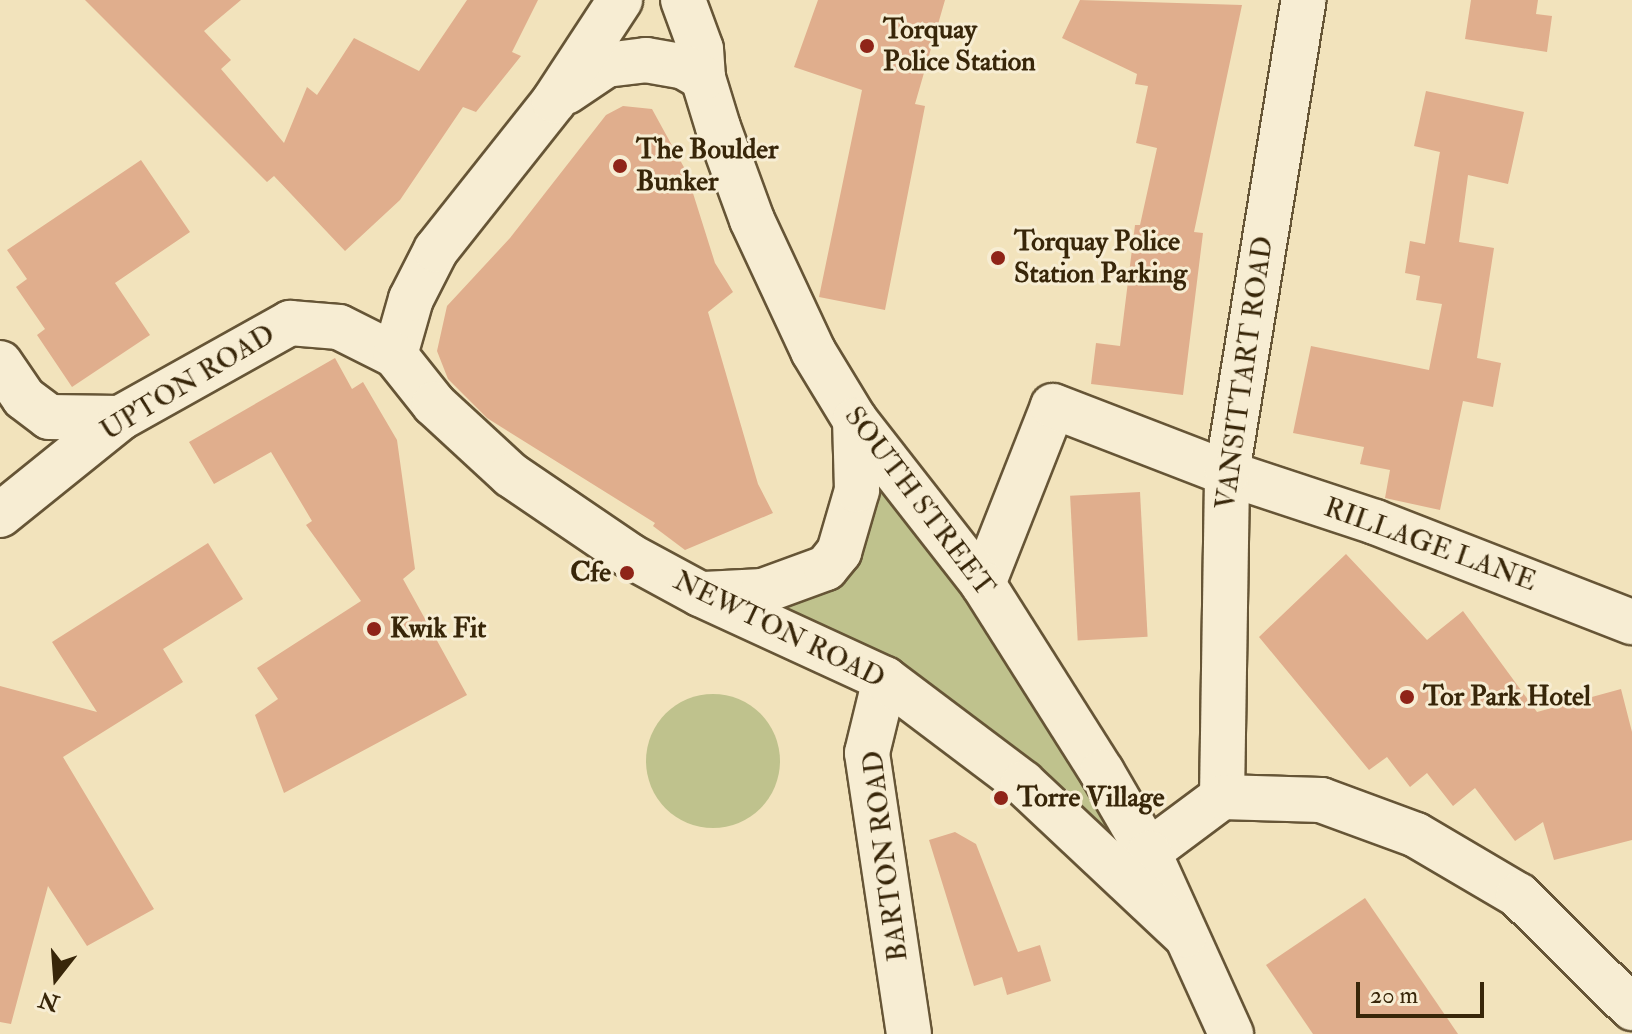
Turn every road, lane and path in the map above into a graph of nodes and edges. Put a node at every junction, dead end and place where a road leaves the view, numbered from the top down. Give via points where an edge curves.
1 (620, 0) edge
2 (683, 0) edge
3 (712, 0) edge
4 (1304, 0) edge
5 (702, 64) junction
6 (554, 101) junction
7 (395, 355) junction
8 (0, 363) edge
9 (120, 418) junction
10 (855, 420) junction
11 (1227, 473) junction
12 (0, 515) edge
13 (983, 584) junction
14 (700, 594) junction
15 (1632, 622) edge
16 (885, 679) junction
17 (1222, 797) junction
18 (1135, 863) junction
19 (1632, 1008) edge
20 (909, 1034) edge
21 (1231, 1034) edge

1 - 6 street
2 - 5 street, SOUTH STREET
3 - 5 street
4 - 11 street, VANSITTART ROAD
5 - 6 street via 684,67 646,60 606,65
5 - 10 street, SOUTH STREET via 752,220 813,351
6 - 7 street via 436,250 411,299
7 - 9 street, UPTON ROAD via 339,327 290,323
7 - 14 street, NEWTON ROAD via 434,404 511,475 630,556
8 - 9 street via 24,398 49,417
9 - 12 street, UPTON ROAD
10 - 13 street, SOUTH STREET
10 - 14 street via 857,490 839,552 826,568 763,591
11 - 13 street, RILLAGE LANE via 1053,406
11 - 15 street, RILLAGE LANE via 1375,522
11 - 17 street, VANSITTART ROAD
13 - 18 street, SOUTH STREET
14 - 16 street, NEWTON ROAD
16 - 18 street, NEWTON ROAD
16 - 20 street, BARTON ROAD via 867,753
17 - 18 street
17 - 19 street via 1321,800 1416,835 1518,895
18 - 21 street, NEWTON ROAD via 1185,935

